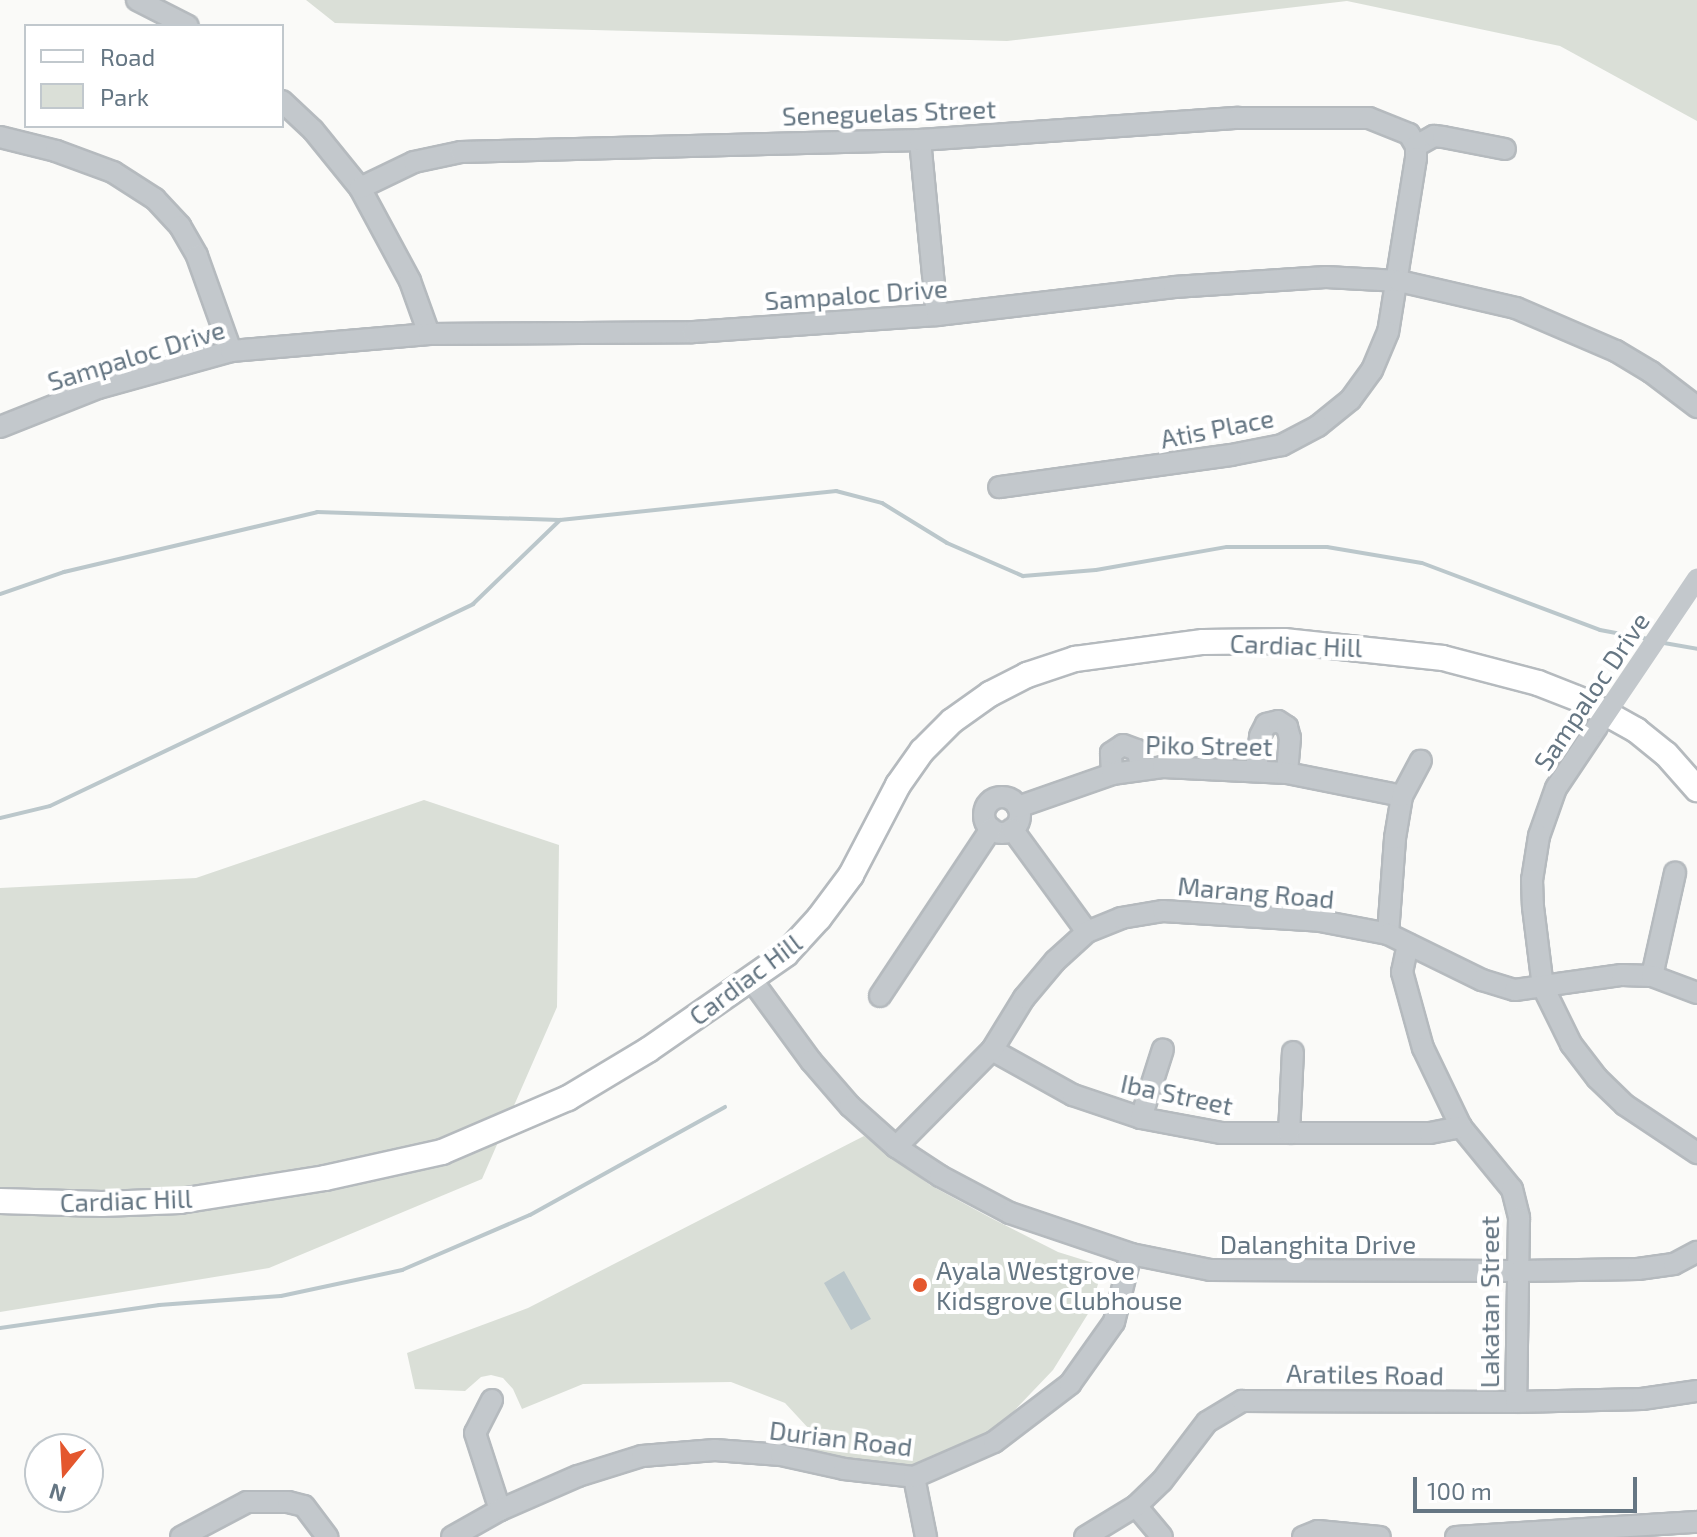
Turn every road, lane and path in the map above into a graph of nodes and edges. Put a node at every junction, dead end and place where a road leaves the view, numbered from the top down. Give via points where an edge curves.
1 (137, 0) edge
2 (184, 24) edge
3 (284, 103) edge
4 (0, 137) edge
5 (920, 140) junction
6 (1416, 146) junction
7 (1505, 149) dead end
8 (360, 188) junction
9 (1399, 281) junction
10 (937, 315) junction
11 (429, 334) junction
12 (231, 351) junction
13 (1697, 407) edge
14 (0, 427) edge
15 (999, 487) dead end
16 (1697, 579) edge
17 (1421, 761) dead end
18 (1256, 770) junction
19 (1287, 773) junction
20 (1697, 789) edge
21 (1402, 796) junction
22 (1018, 807) junction
23 (991, 829) junction
24 (1012, 829) junction
25 (1675, 873) dead end
26 (1087, 932) junction
27 (1388, 934) junction
28 (1408, 944) junction
29 (1652, 976) junction
30 (751, 979) junction
31 (1543, 987) junction
32 (1697, 993) edge
33 (880, 996) dead end
34 (1163, 1049) dead end
35 (992, 1050) junction
36 (1293, 1052) dead end
37 (1141, 1118) junction
38 (1461, 1127) junction
39 (1289, 1133) junction
40 (896, 1147) junction
41 (1697, 1153) edge
42 (0, 1201) edge
43 (1697, 1252) edge
44 (1131, 1254) junction
45 (1519, 1271) junction
46 (1697, 1391) edge
47 (492, 1400) dead end
48 (1516, 1402) junction
49 (914, 1477) junction
50 (1136, 1506) junction
51 (500, 1510) junction
52 (1697, 1522) edge
53 (181, 1537) edge
54 (327, 1537) edge
55 (452, 1537) edge
56 (926, 1537) edge
57 (1085, 1537) edge
58 (1162, 1537) edge
59 (1303, 1537) edge
60 (1380, 1537) edge
61 (1456, 1537) edge

1 - 2 street
3 - 8 street
4 - 12 street via 113,172 155,199 180,226 197,256
5 - 6 street, Seneguelas Street via 1238,118 1369,118 1397,126
5 - 8 street, Seneguelas Street via 461,152 414,162
5 - 10 street
6 - 7 street via 1434,136
6 - 9 street, Atis Place
8 - 11 street via 410,281
9 - 10 street, Sampaloc Drive via 1254,281
9 - 13 street, Sampaloc Drive via 1468,294 1562,325 1651,372
9 - 15 street, Atis Place via 1388,332 1372,370 1350,400 1282,445
10 - 11 street, Sampaloc Drive via 693,332
11 - 12 street, Sampaloc Drive
12 - 14 street, Sampaloc Drive via 98,388
16 - 31 street, Sampaloc Drive, bridge via 1556,788 1539,836 1532,880
17 - 21 street
18 - 19 street, Piko Street
18 - 19 street via 1260,736 1266,724 1278,721 1290,738
18 - 22 street, Piko Street via 1142,768
19 - 21 street, Piko Street
20 - 30 main road, Cardiac Hill via 1636,730 1584,701 1443,658 1284,641 1203,642 1075,659 1027,675 952,721 898,785 851,875 819,918 786,954
21 - 27 street
22 - 23 street via 1009,798 990,801 984,819
22 - 24 street via 1020,817
23 - 24 street
23 - 33 street
24 - 26 street
25 - 29 street
26 - 27 street, Marang Road via 1121,918 1163,911 1320,921
26 - 35 street, Marang Road via 1024,998
27 - 28 street, Marang Road
28 - 31 street, Marang Road via 1482,980 1515,990
28 - 38 street, Lakatan Street via 1402,972 1408,1005
29 - 31 street, Marang Road via 1622,975
29 - 32 street, Marang Road
30 - 40 street, Dalanghita Drive via 811,1061
30 - 42 main road, Cardiac Hill via 568,1098 442,1152 375,1169 180,1201
31 - 41 street, Sampaloc Drive via 1571,1044 1597,1078 1625,1105
34 - 37 street
35 - 37 street, Iba Street via 1073,1095
35 - 40 street, Marang Road
36 - 39 street
37 - 39 street, Iba Street via 1221,1133
38 - 39 street, Iba Street via 1430,1133
38 - 45 street, Lakatan Street via 1512,1189 1519,1218
40 - 44 street, Dalanghita Drive via 1010,1213
43 - 45 street, Dalanghita Drive via 1674,1264 1638,1269
44 - 45 street, Dalanghita Drive via 1210,1270
44 - 49 street, Durian Road via 1114,1322 1070,1384 994,1442
45 - 48 street, Lakatan Street
46 - 48 street, Aratiles Road via 1642,1399
47 - 51 street via 475,1433
48 - 50 street, Aratiles Road via 1242,1401 1207,1422
49 - 51 street, Durian Road via 715,1450 642,1456 578,1476
49 - 56 street
50 - 57 street, Aratiles Road
50 - 58 street
51 - 55 street, Durian Road
52 - 61 street
53 - 54 street via 247,1502 304,1506
59 - 60 street via 1318,1531

